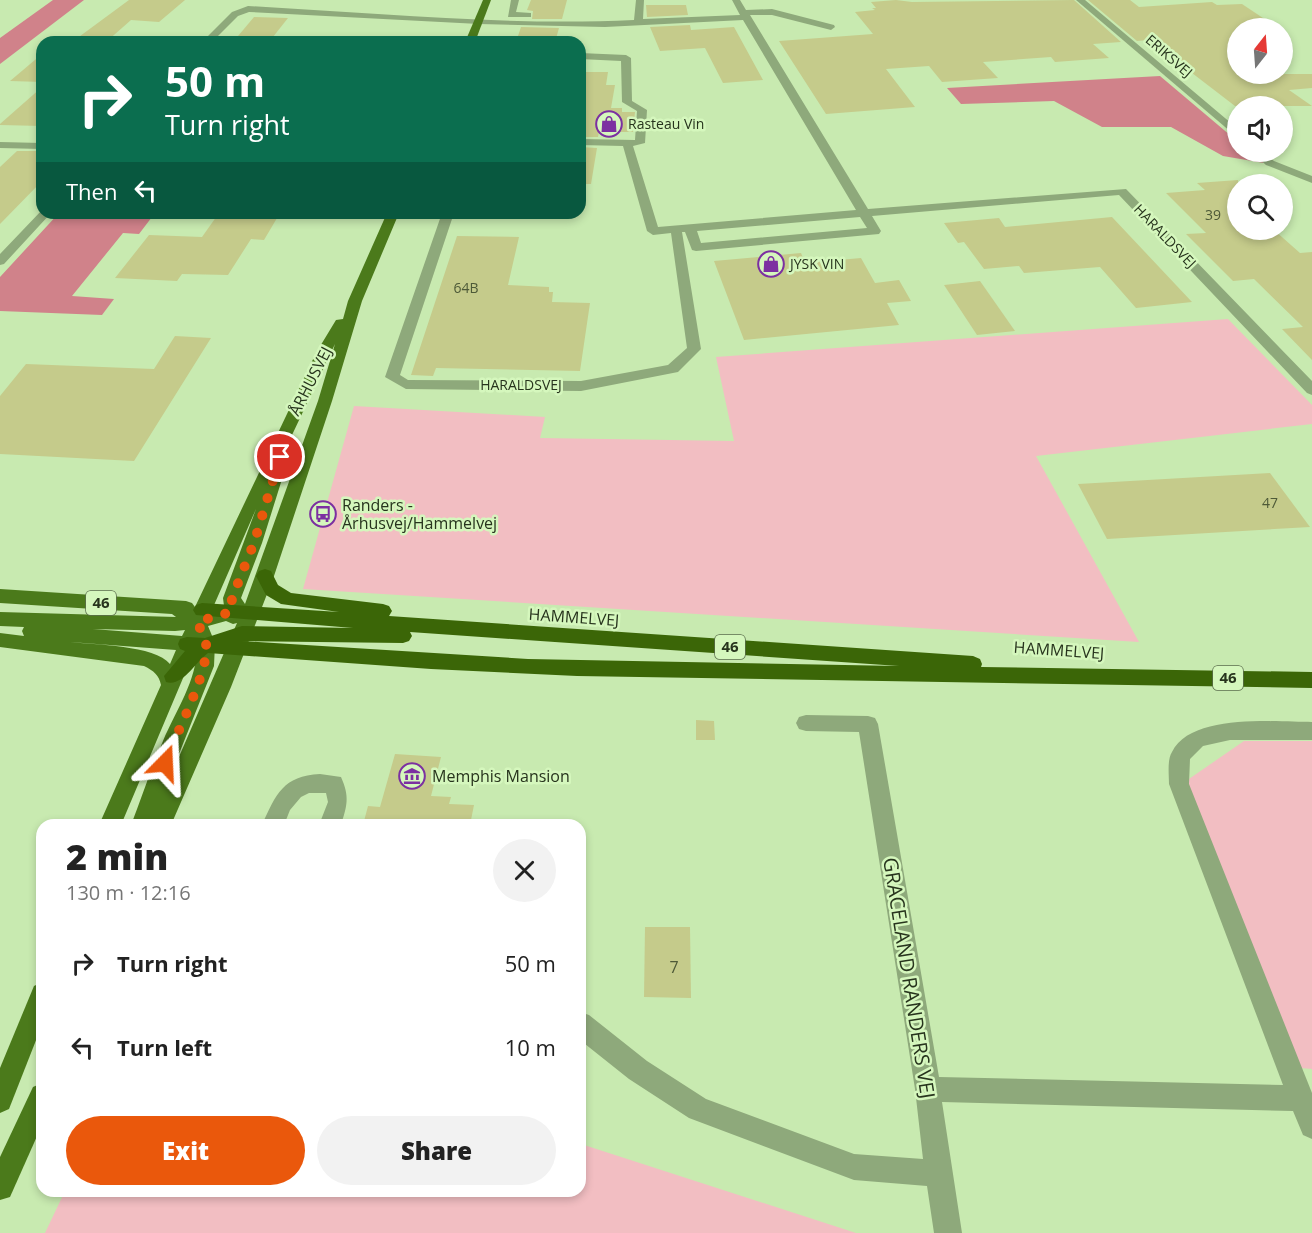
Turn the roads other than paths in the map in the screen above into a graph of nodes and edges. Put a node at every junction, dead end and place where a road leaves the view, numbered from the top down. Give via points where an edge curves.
1 (487, 0) edge
2 (515, 0) edge
3 (640, 0) edge
4 (736, 0) edge
5 (765, 0) edge
6 (1080, 0) edge
7 (235, 5) dead end
8 (248, 9) junction
9 (772, 12) junction
10 (607, 14) dead end
11 (744, 15) junction
12 (561, 17) junction
13 (638, 18) junction
14 (479, 21) junction
15 (831, 27) dead end
16 (213, 36) edge
17 (473, 36) edge
18 (586, 56) edge
19 (1227, 126) edge
20 (586, 141) edge
21 (627, 143) junction
22 (0, 144) edge
23 (36, 146) edge
24 (1269, 162) edge
25 (1312, 180) edge
26 (864, 213) junction
27 (39, 219) edge
28 (390, 219) edge
29 (446, 219) edge
30 (683, 228) junction
31 (0, 261) edge
32 (355, 301) junction
33 (1312, 390) edge
34 (294, 414) junction
35 (263, 580) junction
36 (0, 596) edge
37 (231, 612) junction
38 (250, 613) junction
39 (199, 616) junction
40 (0, 619) edge
41 (0, 629) edge
42 (0, 640) edge
43 (240, 640) junction
44 (663, 643) junction
45 (197, 644) junction
46 (1145, 676) junction
47 (171, 680) junction
48 (1312, 680) edge
49 (806, 723) dead end
50 (1312, 732) edge
51 (113, 819) edge
52 (144, 819) edge
53 (163, 819) edge
54 (276, 819) edge
55 (332, 819) edge
56 (36, 1009) edge
57 (586, 1029) edge
58 (928, 1089) junction
59 (1301, 1098) junction
60 (0, 1100) edge
61 (36, 1108) edge
62 (1312, 1126) edge
63 (938, 1173) junction
64 (0, 1187) edge
65 (948, 1233) edge

1 - 14 main road
2 - 12 street via 511,15
3 - 13 street
4 - 11 street
5 - 9 street
6 - 19 street, ERIKSVEJ
7 - 8 street
8 - 14 street
8 - 16 street via 235,14
9 - 11 street
9 - 15 street
10 - 13 street
11 - 13 street
11 - 26 street
12 - 13 street via 583,28
12 - 14 street
14 - 17 main road
18 - 21 street via 626,58 627,102 642,110 640,143
20 - 21 street
21 - 30 street, HARALDSVEJ via 653,231
22 - 23 street
24 - 25 street
26 - 30 street, HARALDSVEJ
26 - 30 street via 875,231 696,247
26 - 33 street, HARALDSVEJ via 1122,191
27 - 31 street
28 - 32 main road, ÅRHUSVEJ
29 - 30 street, HARALDSVEJ via 392,377 406,384 581,386 673,369 694,349
32 - 34 main road, ÅRHUSVEJ via 323,353
32 - 35 main road, ÅRHUSVEJ
34 - 37 main road via 254,543 232,598
34 - 39 main road, ÅRHUSVEJ
35 - 37 main road
35 - 38 main road, ÅRHUSVEJ
35 - 44 highway via 287,599
36 - 39 main road, 46 via 174,608
37 - 38 highway, HAMMELVEJ / 46
37 - 39 main road
37 - 43 main road
38 - 43 main road, ÅRHUSVEJ
38 - 44 highway, HAMMELVEJ / 46
39 - 40 main road via 153,624
39 - 45 main road
41 - 45 main road, HAMMELVEJ / 46
42 - 47 main road via 147,659 160,665
43 - 44 highway via 287,632
43 - 45 highway, HAMMELVEJ / 46
43 - 46 highway, HAMMELVEJ / 46 via 268,651 575,668
43 - 53 main road, ÅRHUSVEJ
44 - 46 highway, HAMMELVEJ / 46
45 - 47 main road
45 - 52 main road via 197,686
46 - 48 highway, HAMMELVEJ / 46
47 - 51 main road
49 - 58 street, GRACELAND RANDERS VEJ via 868,724
50 - 59 street via 1230,731 1197,739 1180,755 1179,784
54 - 55 street via 286,795 311,782 334,784 338,802
56 - 60 main road
57 - 63 street via 638,1070 698,1109 854,1167
58 - 59 street
58 - 63 street, GRACELAND RANDERS VEJ
59 - 62 street
61 - 64 main road
63 - 65 street, GRACELAND RANDERS VEJ

